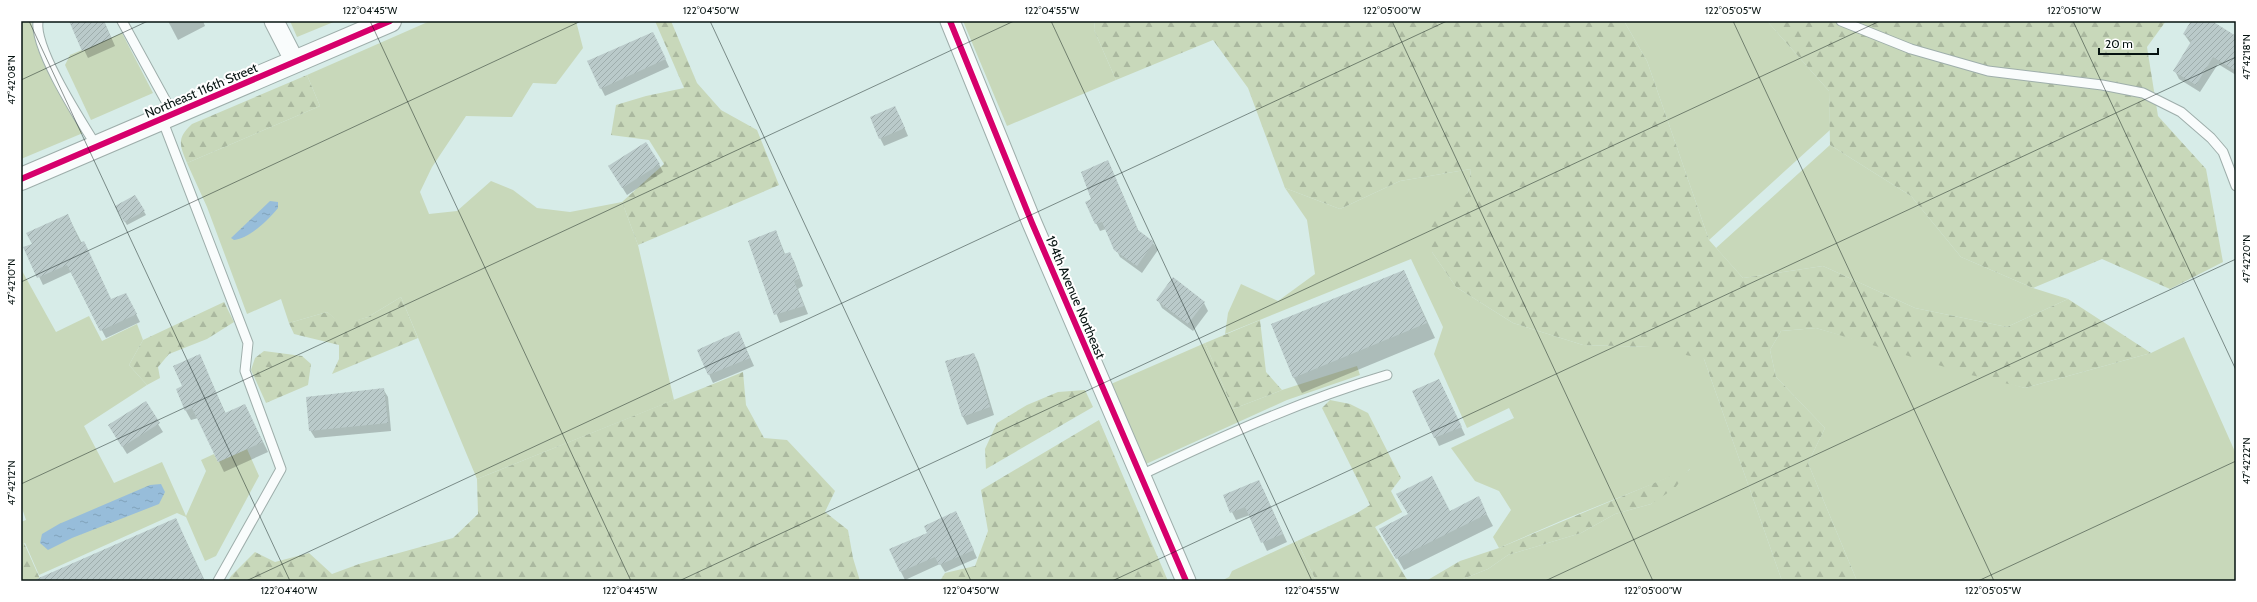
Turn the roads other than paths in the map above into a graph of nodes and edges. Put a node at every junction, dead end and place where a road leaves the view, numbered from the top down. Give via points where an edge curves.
1 (38, 21) edge
2 (122, 21) edge
3 (274, 21) edge
4 (390, 21) edge
5 (950, 21) edge
6 (1841, 21) edge
7 (295, 62) junction
8 (167, 117) junction
9 (97, 147) junction
10 (21, 179) edge
11 (2236, 186) edge
12 (1387, 375) dead end
13 (1141, 475) junction
14 (218, 581) edge
15 (1186, 581) edge

1 - 9 lane via 39,37 49,60
2 - 8 lane
3 - 7 street
4 - 7 street, Northeast 116th Street
5 - 13 street, 194th Avenue Northeast via 1032,223
6 - 11 lane via 1911,49 1988,71 2102,85 2143,93 2181,112 2211,138 2223,152 2234,175
7 - 8 street, Northeast 116th Street
8 - 9 street, Northeast 116th Street
8 - 14 lane via 248,343 245,370 281,469
9 - 10 street, Northeast 116th Street
12 - 13 lane via 1348,387 1220,438
13 - 15 street, 194th Avenue Northeast

